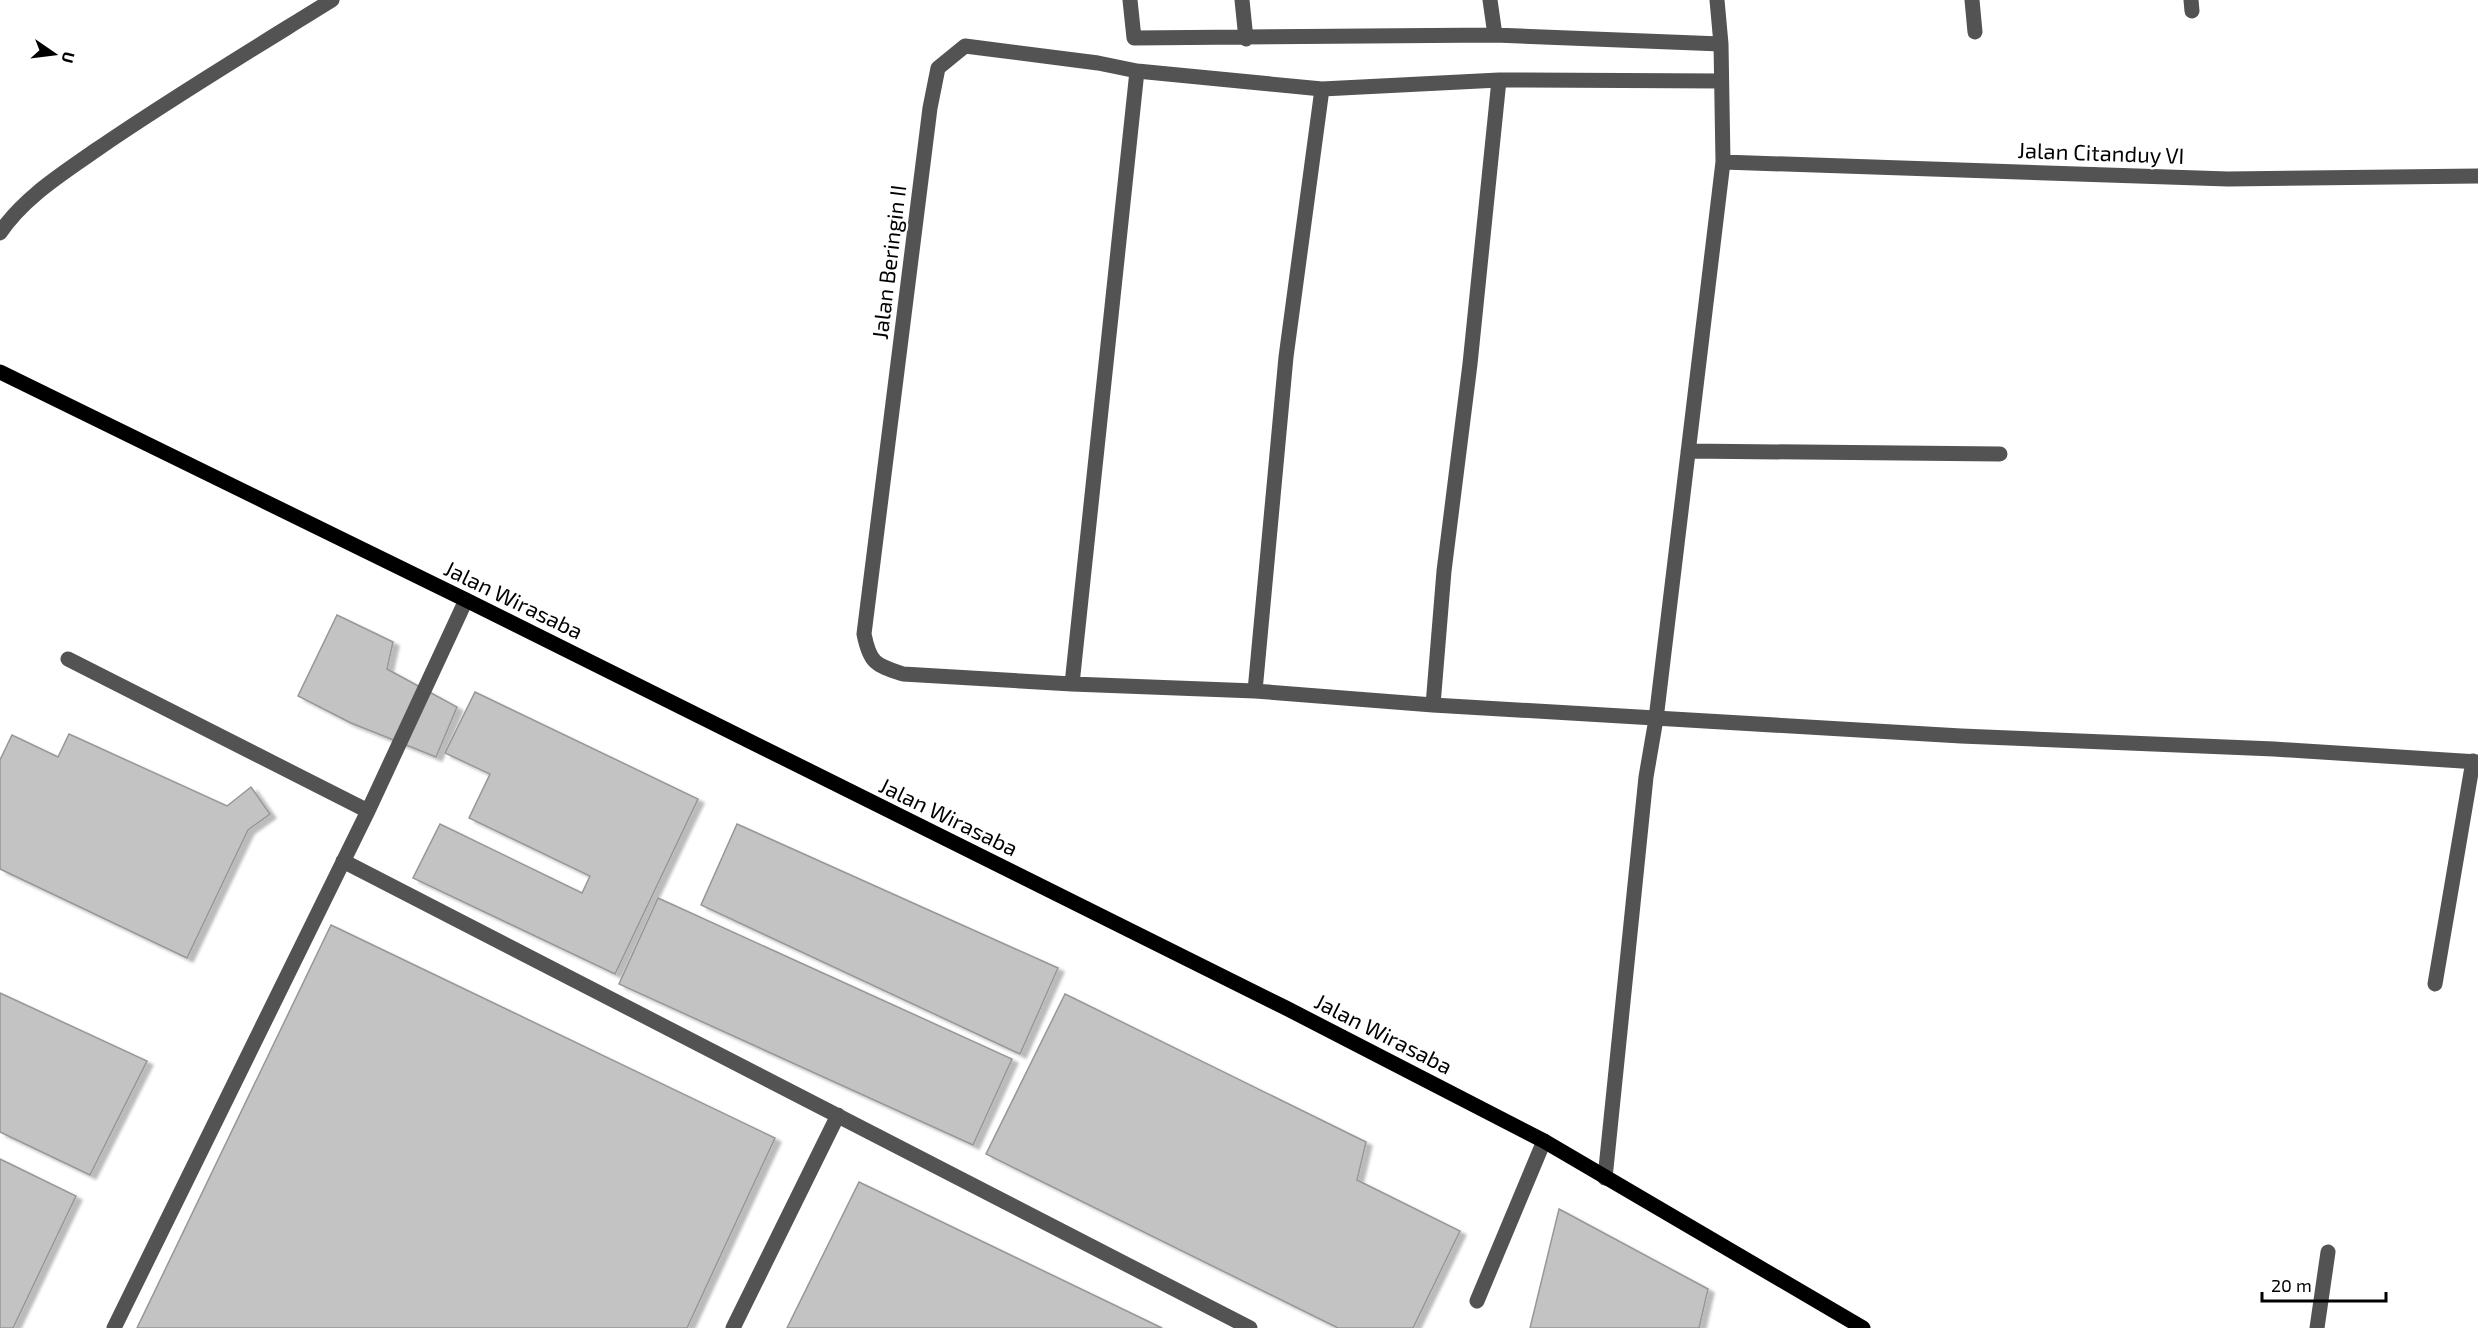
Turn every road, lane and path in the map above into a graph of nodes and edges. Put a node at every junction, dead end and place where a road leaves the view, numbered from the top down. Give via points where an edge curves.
1 (332, 0) edge
2 (1130, 0) edge
3 (1242, 0) edge
4 (1490, 0) edge
5 (1717, 0) edge
6 (1972, 0) edge
7 (1975, 32) dead end
8 (1495, 35) junction
9 (1246, 39) junction
10 (1721, 44) junction
11 (1137, 71) junction
12 (1499, 80) junction
13 (1721, 81) junction
14 (1322, 89) junction
15 (1723, 162) junction
16 (2478, 176) edge
17 (0, 233) edge
18 (0, 372) edge
19 (1688, 451) junction
20 (2000, 454) dead end
21 (466, 600) junction
22 (68, 659) dead end
23 (1072, 684) junction
24 (1255, 691) junction
25 (1433, 705) junction
26 (1656, 719) junction
27 (2476, 761) edge
28 (368, 811) junction
29 (343, 861) junction
30 (2435, 984) dead end
31 (838, 1116) junction
32 (1544, 1141) junction
33 (1605, 1178) junction
34 (2328, 1252) dead end
35 (1477, 1301) dead end
36 (114, 1328) edge
37 (733, 1328) edge
38 (1250, 1328) edge
39 (1863, 1328) edge
40 (2317, 1328) edge

1 - 17 street via 156,108 43,188
2 - 9 street via 1134,38
3 - 9 street
4 - 8 street
5 - 10 street
6 - 7 street
8 - 9 street
8 - 10 street
10 - 13 street
11 - 14 street, Jalan Beringin II
11 - 23 street
11 - 23 street, Jalan Beringin II via 965,46 938,68 864,634 867,651 878,666 903,674
12 - 13 street, Jalan Beringin II
12 - 14 street, Jalan Beringin II
12 - 25 street via 1444,571
13 - 15 street
14 - 24 street via 1286,357
15 - 16 street, Jalan Citanduy VI via 2228,179
15 - 19 street
18 - 21 main road, Jalan Wirasaba
19 - 20 street
19 - 26 street
21 - 28 street
21 - 32 main road, Jalan Wirasaba via 1276,1003
22 - 28 street
23 - 24 street
24 - 25 street
25 - 26 street
26 - 27 street
26 - 33 street via 1646,777
27 - 30 street
28 - 29 street
29 - 31 street
29 - 36 street
31 - 37 street
31 - 38 street
32 - 33 main road, Jalan Wirasaba
32 - 35 street
33 - 39 main road, Jalan Wirasaba
34 - 40 street

